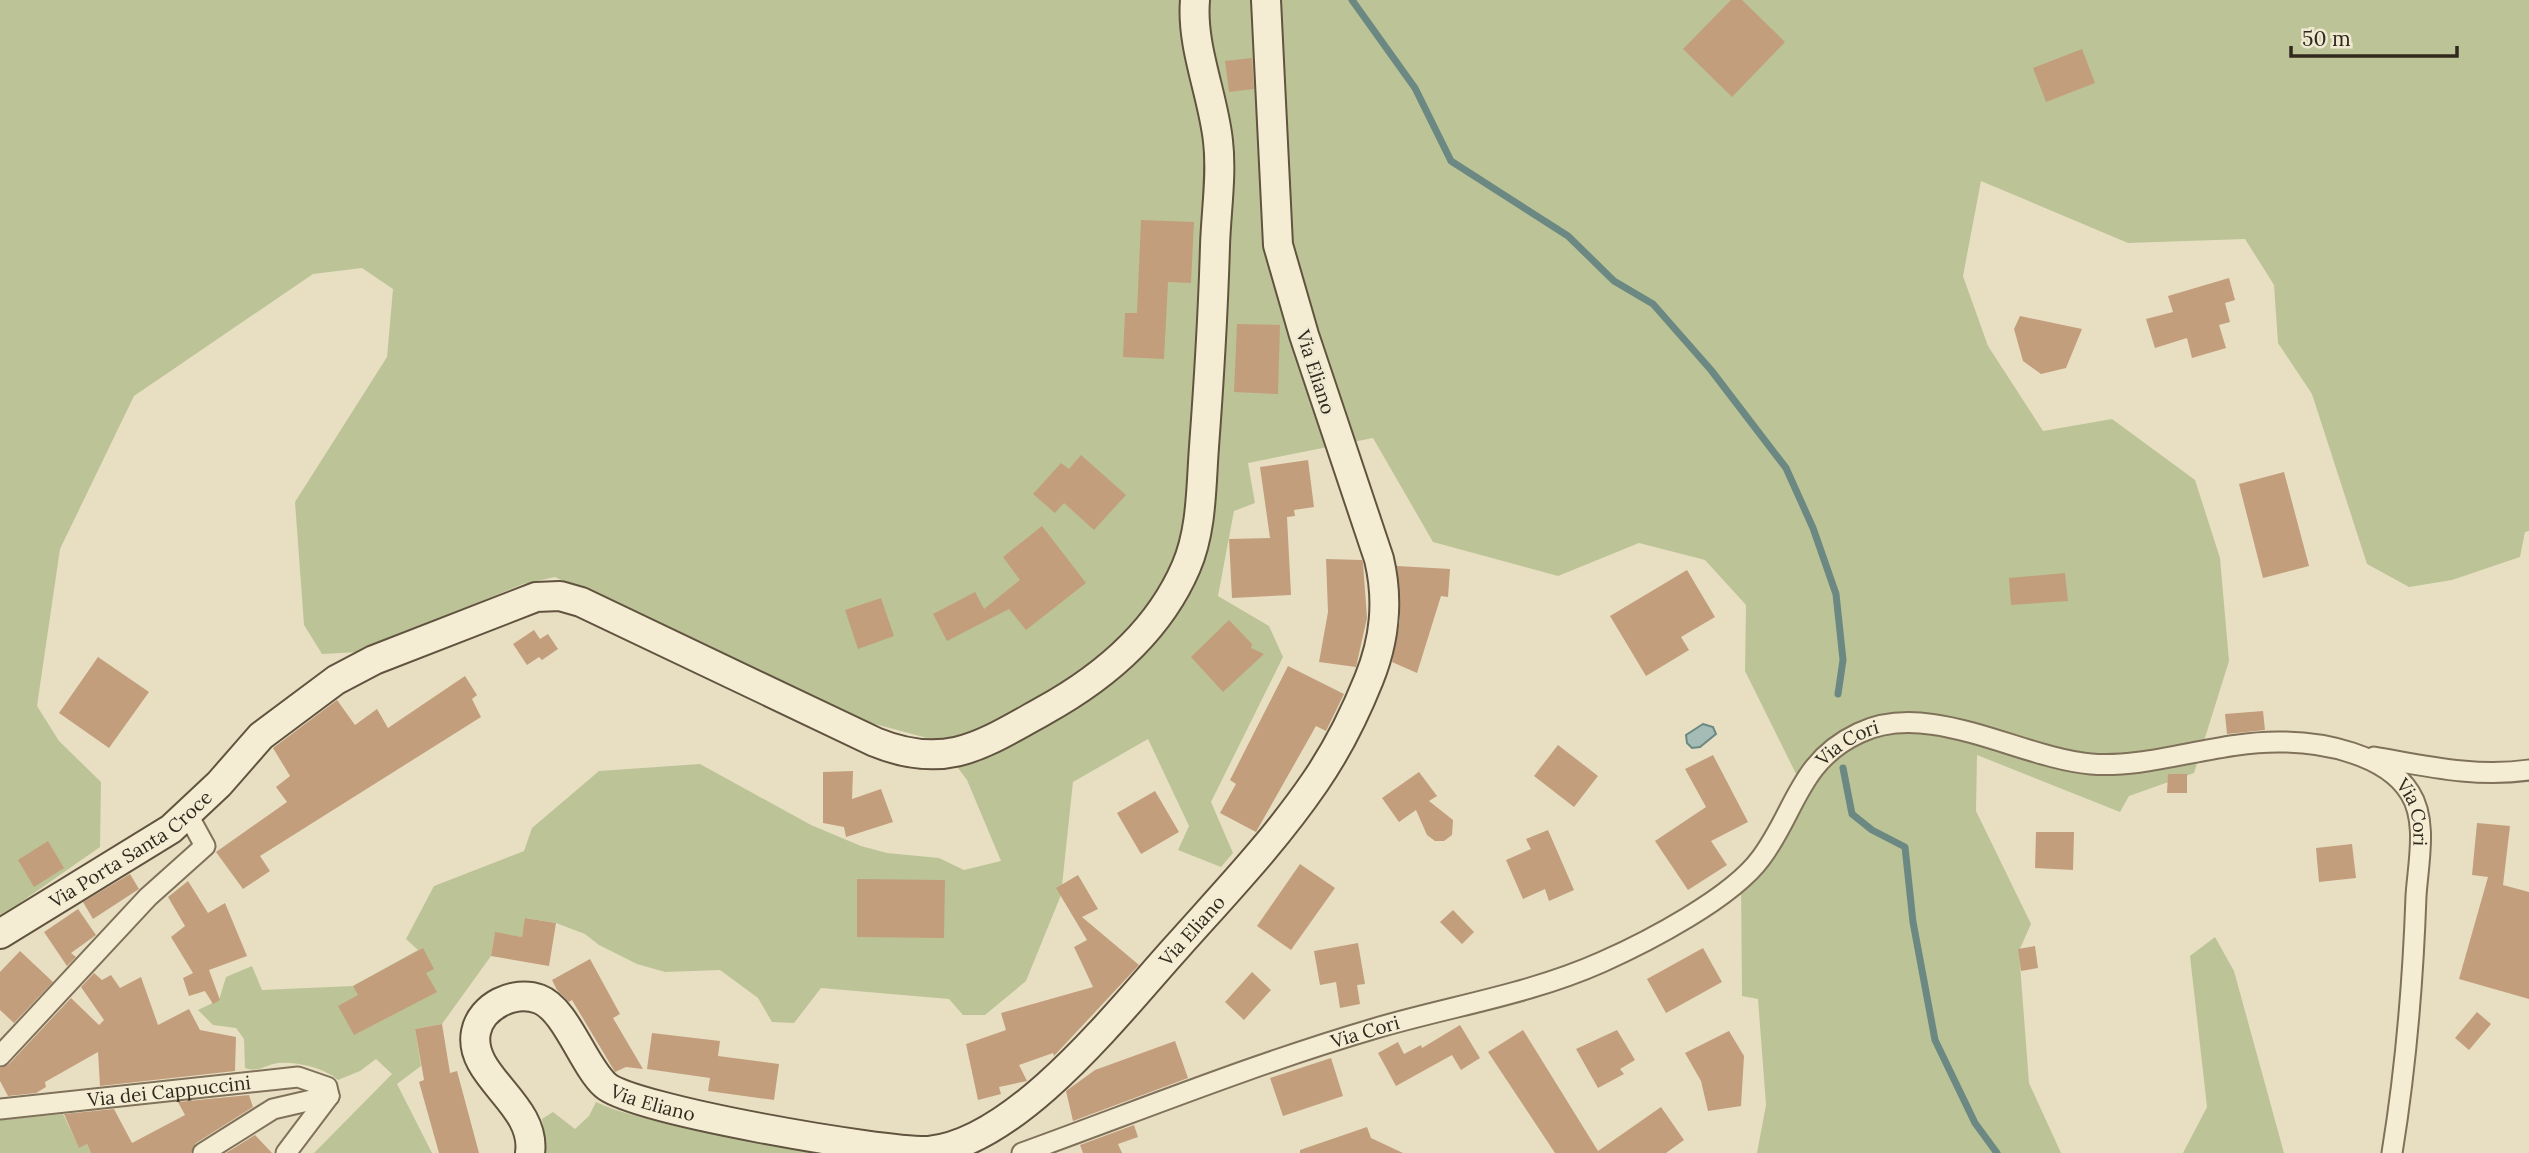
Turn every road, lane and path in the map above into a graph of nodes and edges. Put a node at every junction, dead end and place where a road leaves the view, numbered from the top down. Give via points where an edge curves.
1 (1195, 0) edge
2 (1266, 0) edge
3 (2346, 752) junction
4 (2529, 771) edge
5 (188, 815) junction
6 (0, 934) edge
7 (0, 1056) edge
8 (329, 1096) junction
9 (0, 1108) edge
10 (913, 1152) edge
11 (203, 1153) edge
12 (286, 1153) edge
13 (530, 1153) edge
14 (1022, 1153) edge
15 (2392, 1153) edge

1 - 5 street, Via Porta Santa Croce via 1219,153 1213,322 1198,517 1190,556 1175,588 1139,639 1104,673 976,747 940,754 907,752 875,742 581,602 546,596 512,604 346,674 279,721
2 - 10 street, Via Eliano via 1276,235 1382,571 1386,606 1376,658 1332,755 1305,797 1253,864 1099,1037 985,1130 940,1149
3 - 4 street via 2462,772
3 - 14 street, Via Cori via 2306,743 2262,742 2096,765 1942,728 1879,725 1839,743 1818,762 1762,857 1741,880 1611,958 1512,995 1356,1034
3 - 15 street, Via Cori via 2402,782 2414,802 2419,827 2409,1032
5 - 6 street, Via Porta Santa Croce via 152,842
5 - 7 street via 205,846 148,897
8 - 9 street, Via dei Cappuccini via 320,1082 298,1077
8 - 11 street via 273,1109
8 - 12 street
10 - 13 street, Via Eliano via 816,1139 624,1096 603,1084 554,1011 539,999 527,997 504,1000 488,1010 476,1030 475,1045 526,1124

